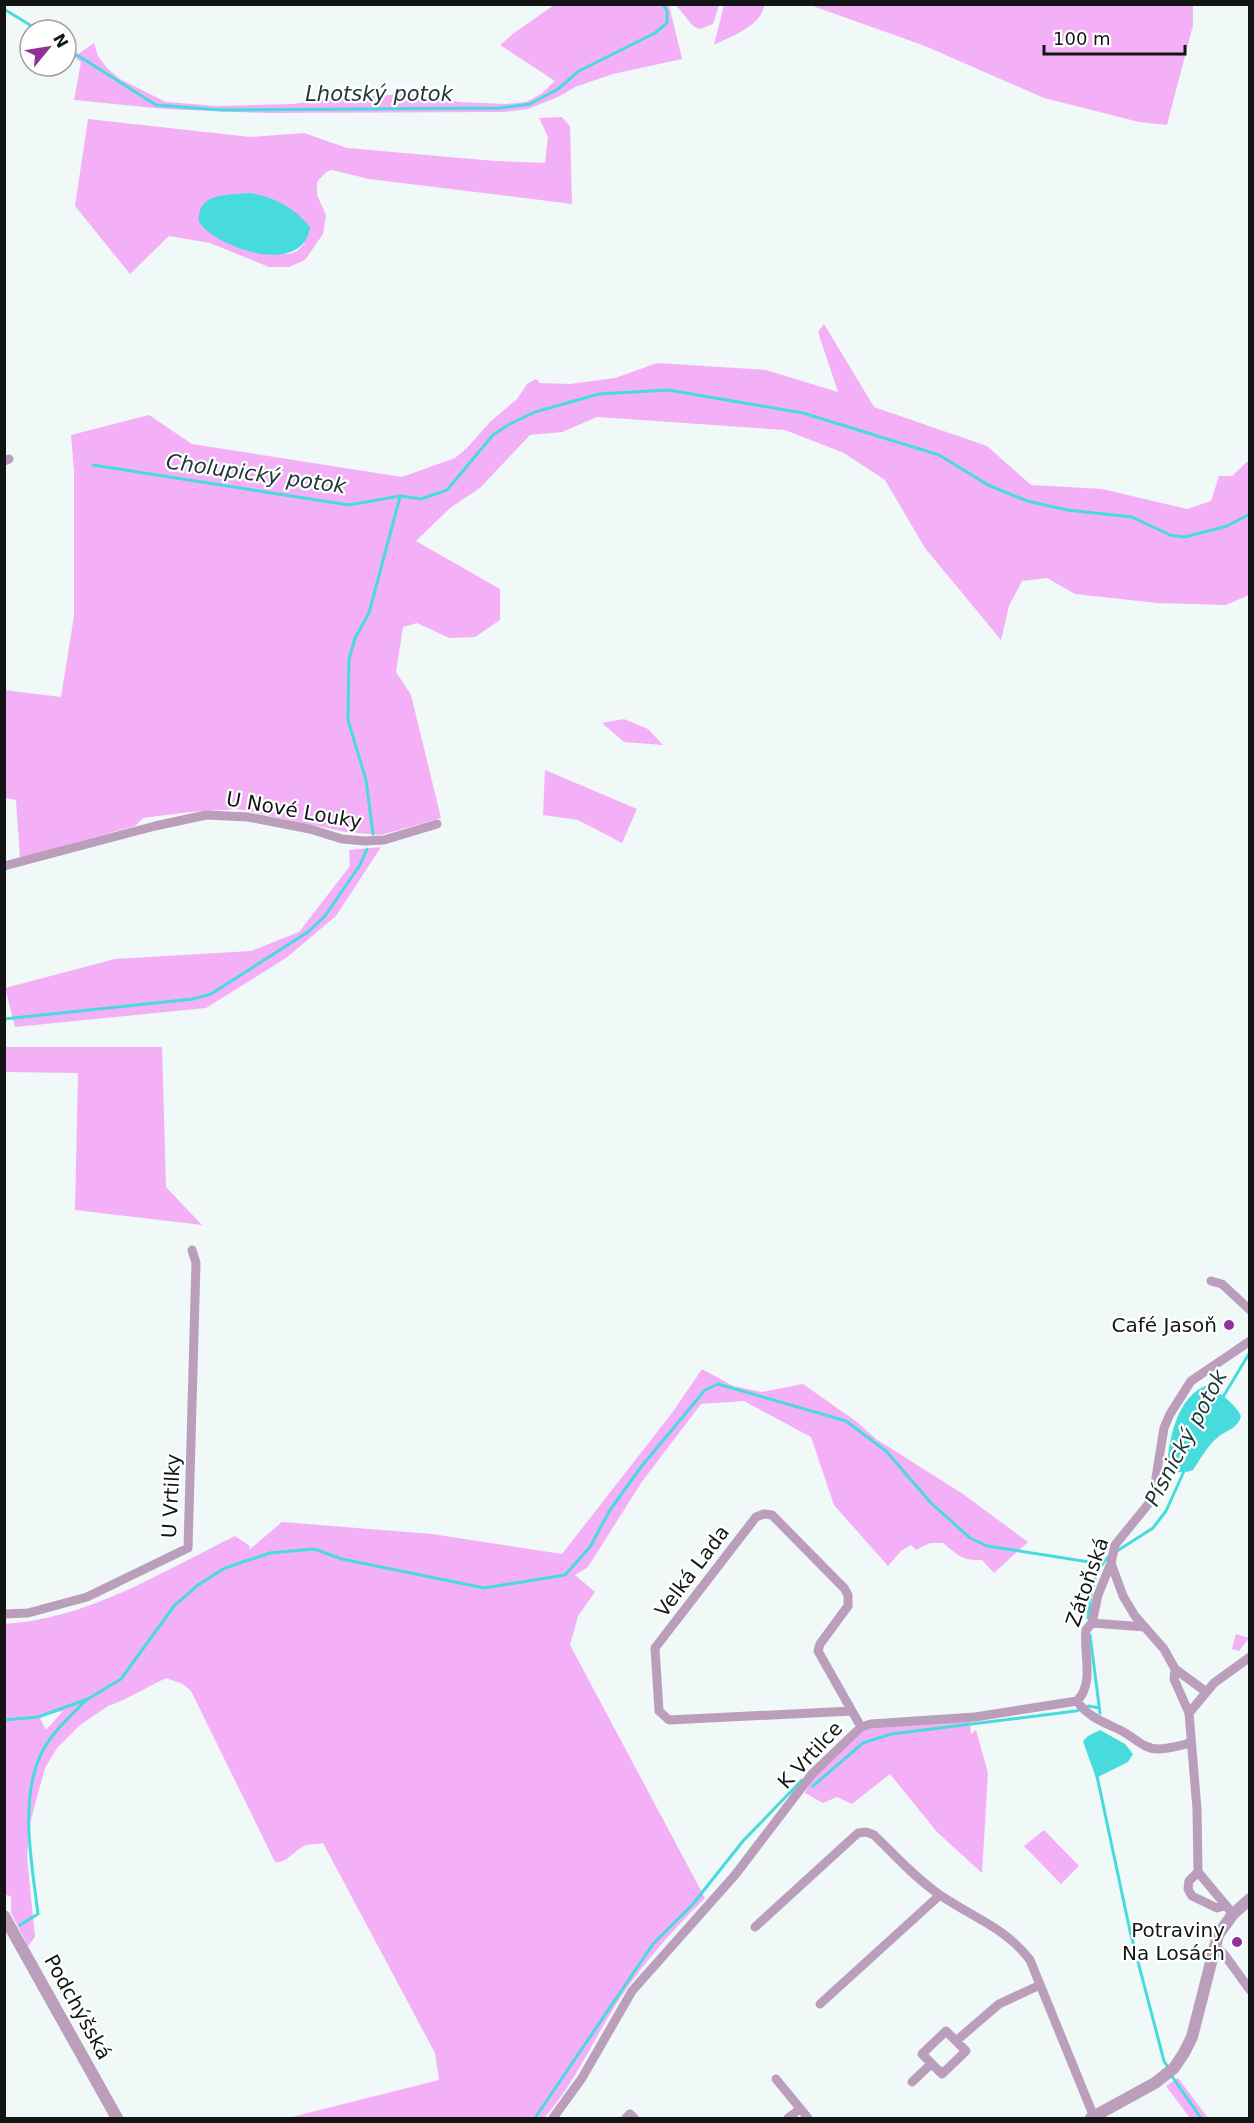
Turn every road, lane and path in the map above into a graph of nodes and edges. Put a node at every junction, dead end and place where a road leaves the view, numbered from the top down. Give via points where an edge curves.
1 (437, 824) dead end
2 (4, 866) edge
3 (192, 1250) dead end
4 (1211, 1281) dead end
5 (1250, 1310) edge
6 (1250, 1341) edge
7 (1112, 1556) junction
8 (4, 1614) edge
9 (1092, 1623) junction
10 (1145, 1627) junction
11 (1250, 1657) edge
12 (1175, 1669) junction
13 (1205, 1691) junction
14 (1081, 1706) junction
15 (852, 1711) junction
16 (1189, 1713) junction
17 (861, 1727) junction
18 (1191, 1743) junction
19 (1198, 1872) junction
20 (940, 1895) junction
21 (1250, 1899) edge
22 (1229, 1910) junction
23 (4, 1916) edge
24 (755, 1927) dead end
25 (1214, 1947) junction
26 (1040, 1985) junction
27 (1250, 1990) edge
28 (820, 2004) dead end
29 (956, 2041) junction
30 (931, 2064) junction
31 (776, 2079) dead end
32 (912, 2082) dead end
33 (800, 2109) junction
34 (117, 2118) edge
35 (553, 2118) edge
36 (788, 2118) edge
37 (807, 2118) edge
38 (1092, 2118) edge

1 - 2 street, U Nové Louky via 384,840 364,841 248,817 206,815
3 - 8 street, U Vrtilky via 196,1263 188,1548 87,1597 28,1613
4 - 5 street via 1222,1284
6 - 7 street, Zátoňská via 1191,1381 1164,1428 1153,1496 1123,1534
7 - 9 street, Zátoňská
7 - 10 street via 1123,1596
9 - 10 street
9 - 14 street, Zátoňská via 1085,1635 1086,1686
10 - 12 street via 1164,1648
11 - 13 street
12 - 13 street
12 - 16 street via 1174,1679
13 - 16 street
14 - 17 street, K Vrtilce
14 - 18 street via 1145,1746 1158,1749
15 - 15 street, Velká Lada via 669,1720 659,1711 655,1648 756,1518 764,1514 772,1515 848,1595 848,1606 818,1651
15 - 17 street, Velká Lada
16 - 18 street
17 - 35 street, K Vrtilce via 812,1774 735,1875 632,1991 582,2078
18 - 19 street
19 - 22 street
19 - 22 street via 1189,1881 1192,1896
20 - 24 street via 874,1835 858,1833
20 - 26 street via 1018,1944 1030,1960
20 - 28 street
21 - 22 street
22 - 25 street
23 - 34 street, Podchýšská
25 - 27 street via 1224,1954
25 - 38 street via 1192,2037 1184,2054 1170,2071
26 - 29 street via 999,2004
26 - 38 street
29 - 30 street via 946,2031 922,2054
29 - 30 street via 966,2051 942,2074
30 - 32 street
31 - 33 street
33 - 36 street
33 - 37 street

